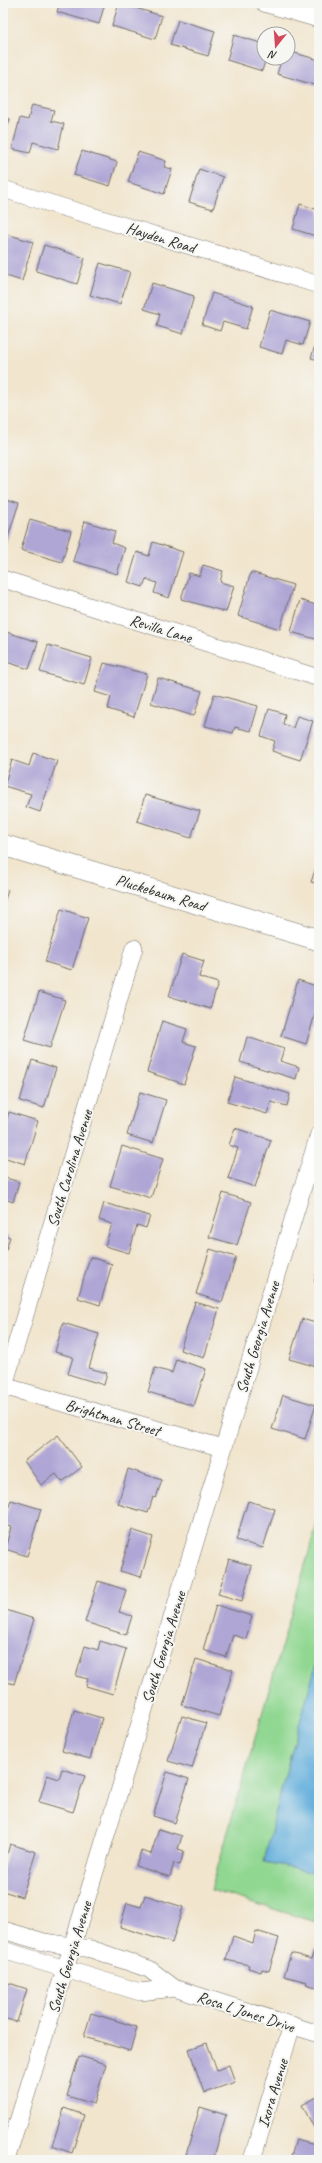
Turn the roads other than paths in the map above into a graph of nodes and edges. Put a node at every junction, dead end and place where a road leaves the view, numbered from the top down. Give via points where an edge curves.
1 (264, 3) edge
2 (319, 19) edge
3 (3, 189) edge
4 (319, 285) edge
5 (3, 579) edge
6 (319, 678) edge
7 (3, 845) edge
8 (319, 940) edge
9 (134, 948) dead end
10 (319, 1134) edge
11 (3, 1387) edge
12 (223, 1448) junction
13 (3, 1930) edge
14 (72, 1946) junction
15 (3, 1950) edge
16 (66, 1969) junction
17 (174, 1988) junction
18 (292, 2025) junction
19 (319, 2034) edge
20 (6, 2160) edge
21 (252, 2160) edge

1 - 2 street
3 - 4 street, Hayden Road
5 - 6 street, Revilla Lane
7 - 8 street, Pluckebaum Road
9 - 11 street, South Carolina Avenue
10 - 12 street, South Georgia Avenue
11 - 12 street, Brightman Street
12 - 14 street, South Georgia Avenue
13 - 14 street, Rosa L Jones Drive via 44,1942
14 - 16 street, South Georgia Avenue
14 - 17 street, Rosa L Jones Drive via 91,1949 149,1969
15 - 16 street, Rosa L Jones Drive
16 - 17 street, Rosa L Jones Drive via 140,1992
16 - 20 street, South Georgia Avenue
17 - 18 street, Rosa L Jones Drive
18 - 19 street, Rosa L Jones Drive
18 - 21 street, Ixora Avenue

